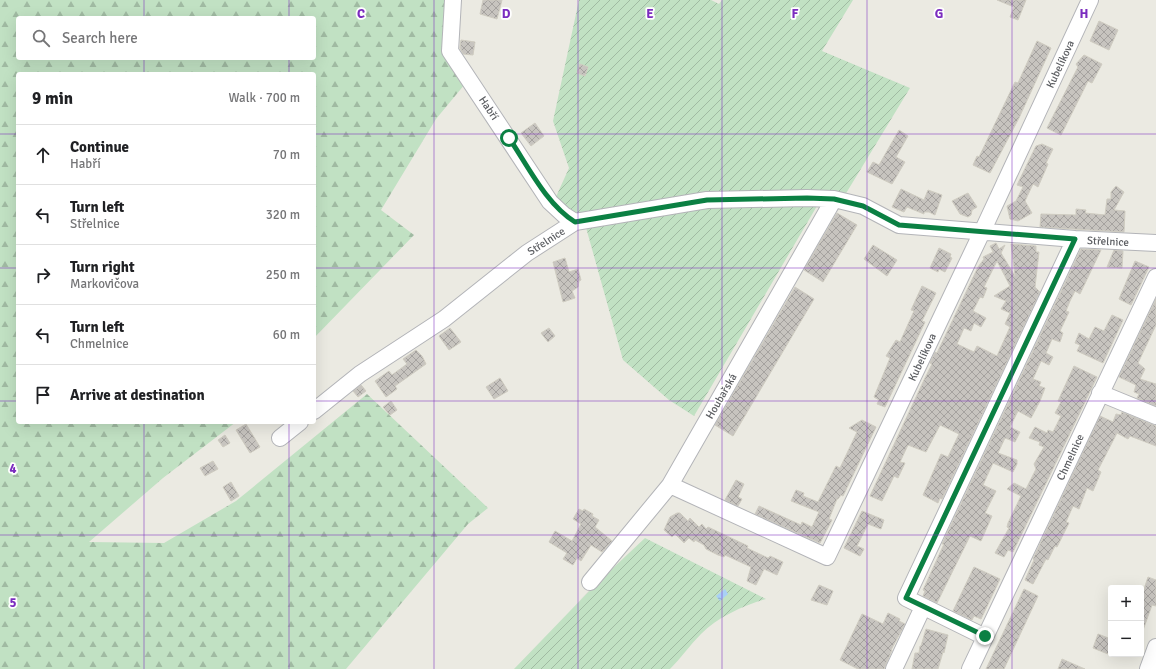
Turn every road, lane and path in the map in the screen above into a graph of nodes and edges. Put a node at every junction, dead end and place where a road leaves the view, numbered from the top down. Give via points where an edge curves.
1 (454, 0) edge
2 (1090, 0) edge
3 (834, 199) junction
4 (575, 222) junction
5 (982, 232) junction
6 (1075, 239) junction
7 (1156, 243) edge
8 (1156, 277) edge
9 (1100, 393) junction
10 (316, 409) edge
11 (1156, 416) edge
12 (298, 424) edge
13 (280, 438) dead end
14 (670, 485) junction
15 (590, 582) dead end
16 (923, 607) junction
17 (985, 636) junction
18 (1156, 647) edge
19 (894, 669) edge
20 (970, 669) edge
21 (1148, 669) edge

1 - 4 street, Habří via 450,51 550,202
2 - 5 street, Kubelíkova
3 - 4 street, Střelnice via 707,200
3 - 5 street, Střelnice via 872,209 899,225
3 - 14 street, Houbařská
4 - 10 street, Střelnice via 527,253 444,319 360,374
5 - 6 street, Střelnice
5 - 14 street, Kubelíkova via 827,557
6 - 7 street, Střelnice
6 - 16 street via 906,598
8 - 9 street, Chmelnice
9 - 11 street
9 - 17 street, Chmelnice
12 - 13 street
14 - 15 street, Houbařská
16 - 17 street
16 - 19 street
17 - 20 street, Chmelnice
18 - 21 street

